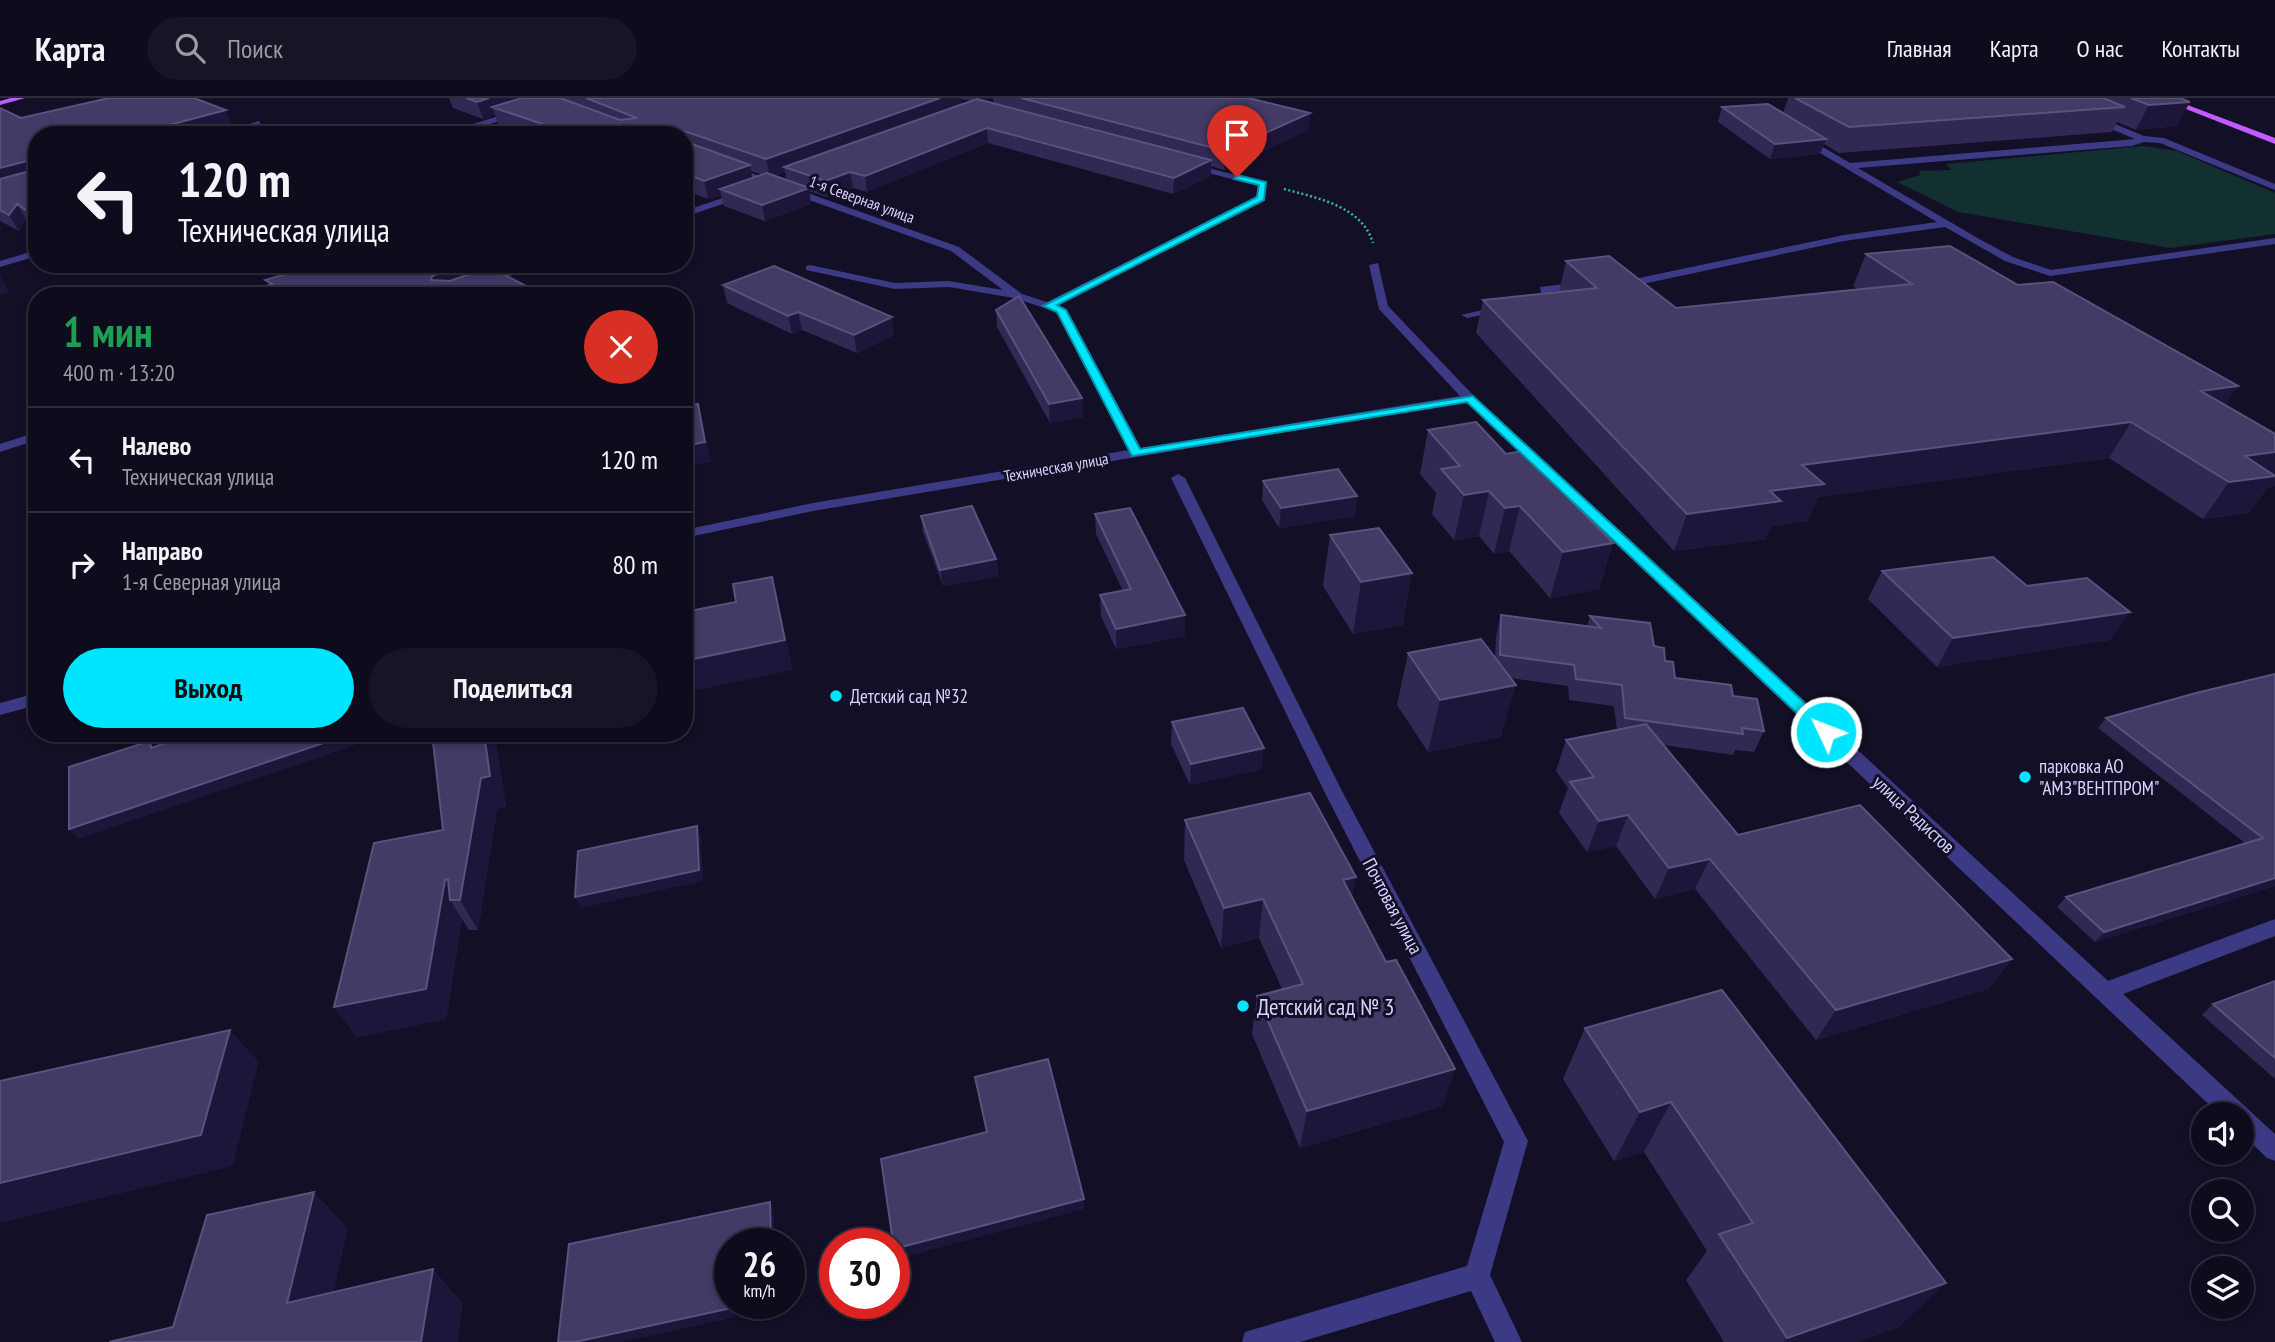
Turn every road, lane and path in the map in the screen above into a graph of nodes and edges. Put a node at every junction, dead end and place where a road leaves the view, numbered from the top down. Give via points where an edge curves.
1 (21, 98) edge
2 (2162, 98) edge
3 (0, 103) edge
4 (522, 112) edge
5 (2078, 112) edge
6 (259, 124) dead end
7 (252, 126) edge
8 (474, 126) edge
9 (1792, 132) edge
10 (2143, 139) junction
11 (2275, 141) edge
12 (693, 155) edge
13 (1185, 164) edge
14 (1849, 166) junction
15 (785, 179) edge
16 (772, 184) junction
17 (1263, 184) junction
18 (2275, 187) edge
19 (693, 211) edge
20 (1947, 224) junction
21 (2275, 241) edge
22 (28, 256) edge
23 (0, 264) edge
24 (1374, 265) joint
25 (810, 268) dead end
26 (511, 273) edge
27 (1606, 282) edge
28 (1593, 284) edge
29 (472, 287) edge
30 (1018, 296) junction
31 (1048, 306) junction
32 (1467, 315) dead end
33 (1469, 398) junction
34 (28, 439) edge
35 (0, 448) edge
36 (1137, 453) junction
37 (1178, 478) dead end
38 (693, 532) edge
39 (28, 701) edge
40 (0, 709) edge
41 (2275, 927) edge
42 (2104, 992) junction
43 (2223, 1102) edge
44 (2254, 1130) edge
45 (2275, 1150) edge
46 (1477, 1276) junction
47 (1255, 1342) edge
48 (1509, 1342) edge

1 - 3 main road
2 - 11 main road
4 - 8 street
5 - 10 street
6 - 7 street
9 - 14 street
10 - 14 street
10 - 18 street via 2161,140
12 - 16 street, 1-я Северная улица
13 - 17 street
14 - 20 street
15 - 16 street
16 - 19 street
16 - 30 street, 1-я Северная улица via 955,249
17 - 24 path via 1355,214 1372,235
17 - 31 street via 1261,198
20 - 21 street via 2009,259 2050,273
20 - 27 street via 1844,239 1633,283
22 - 23 street
24 - 33 street, улица Радистов via 1383,307
25 - 30 street, 1-я Северная улица via 895,286 949,284
26 - 29 street
28 - 32 street via 1544,289 1548,300
30 - 31 street, 1-я Северная улица
31 - 36 street, 1-я Северная улица via 1061,310
33 - 36 street, Техническая улица
33 - 42 street, улица Радистов
34 - 35 street
36 - 38 street, Техническая улица
37 - 46 street, Почтовая улица via 1333,791 1516,1141
39 - 40 street
41 - 42 street
42 - 43 street, улица Радистов
44 - 45 street
46 - 47 street
46 - 48 street

